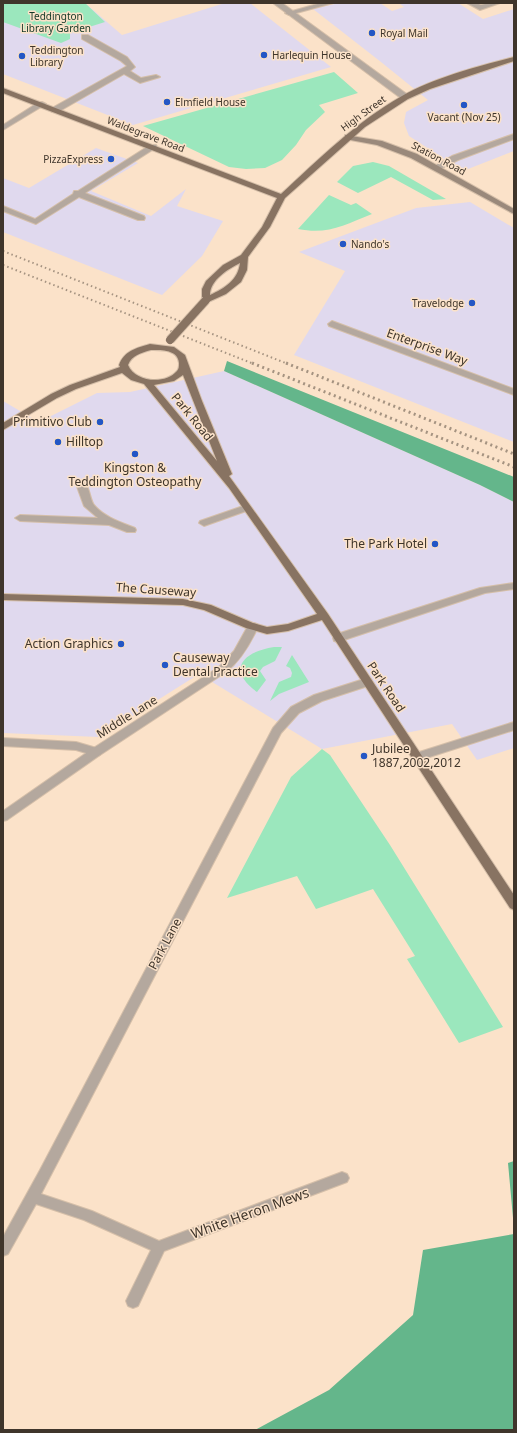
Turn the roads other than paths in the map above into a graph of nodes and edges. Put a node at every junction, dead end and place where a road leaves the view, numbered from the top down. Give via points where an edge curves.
1 (277, 3) edge
2 (330, 3) edge
3 (471, 3) edge
4 (496, 3) edge
5 (289, 13) junction
6 (86, 37) dead end
7 (514, 59) edge
8 (125, 71) junction
9 (156, 77) dead end
10 (3, 90) edge
11 (405, 97) junction
12 (42, 104) junction
13 (55, 110) junction
14 (3, 128) edge
15 (514, 136) edge
16 (348, 137) junction
17 (153, 147) junction
18 (435, 168) junction
19 (77, 194) junction
20 (282, 197) junction
21 (3, 208) edge
22 (514, 212) edge
23 (141, 218) dead end
24 (244, 257) junction
25 (206, 300) junction
26 (332, 324) dead end
27 (168, 344) junction
28 (185, 366) junction
29 (124, 369) junction
30 (148, 383) junction
31 (514, 392) edge
32 (3, 427) edge
33 (81, 484) dead end
34 (232, 486) junction
35 (246, 508) junction
36 (20, 518) dead end
37 (110, 522) junction
38 (204, 523) dead end
39 (131, 530) dead end
40 (514, 586) edge
41 (3, 597) edge
42 (324, 616) junction
43 (253, 627) junction
44 (338, 638) junction
45 (367, 682) junction
46 (514, 726) edge
47 (3, 742) edge
48 (96, 752) junction
49 (417, 757) junction
50 (3, 817) edge
51 (514, 906) edge
52 (342, 1178) dead end
53 (32, 1197) junction
54 (158, 1247) junction
55 (3, 1250) edge
56 (133, 1301) dead end

1 - 5 street
2 - 5 street
3 - 4 street via 480,8
5 - 11 street
6 - 8 street via 124,59 131,67
7 - 11 main road, High Street via 448,79
8 - 9 street via 140,81
8 - 13 street
10 - 12 main road, Waldegrave Road
11 - 16 main road, High Street via 376,114
12 - 13 main road, Waldegrave Road
12 - 14 street
13 - 17 main road, Waldegrave Road
15 - 18 street
16 - 18 main road, Station Road via 379,143 414,156
16 - 20 main road, High Street
17 - 19 street
17 - 20 main road, Waldegrave Road
18 - 22 main road, Station Road
19 - 21 street via 36,222
19 - 23 street
20 - 24 main road, High Street via 261,234
24 - 25 main road via 226,267 209,283
24 - 25 main road via 244,270 240,278 222,293
25 - 27 main road, bridge
26 - 31 street, Enterprise Way
27 - 28 main road via 181,356
27 - 29 main road via 132,352 123,362
28 - 30 main road via 175,378 165,382
28 - 34 main road, Park Road
29 - 30 main road via 126,374 134,379
29 - 32 main road via 54,396
30 - 34 main road, Park Road
33 - 37 street via 89,506
34 - 35 main road, Park Road
35 - 38 street
35 - 42 main road, Park Road
36 - 37 street
37 - 39 street
40 - 44 street via 484,590
41 - 43 main road, The Causeway via 183,602 207,607
42 - 43 main road, The Causeway via 276,630
42 - 44 main road, Park Road
43 - 48 street, Middle Lane via 238,655 228,666
44 - 45 main road, Park Road
45 - 49 main road, Park Road
45 - 53 street, Park Lane via 318,698 301,707 277,731
46 - 49 street
47 - 48 street via 76,746
48 - 50 street, Middle Lane
49 - 51 main road, Park Road
52 - 54 street, White Heron Mews
53 - 54 street via 87,1215
53 - 55 street, Park Lane
54 - 56 street

